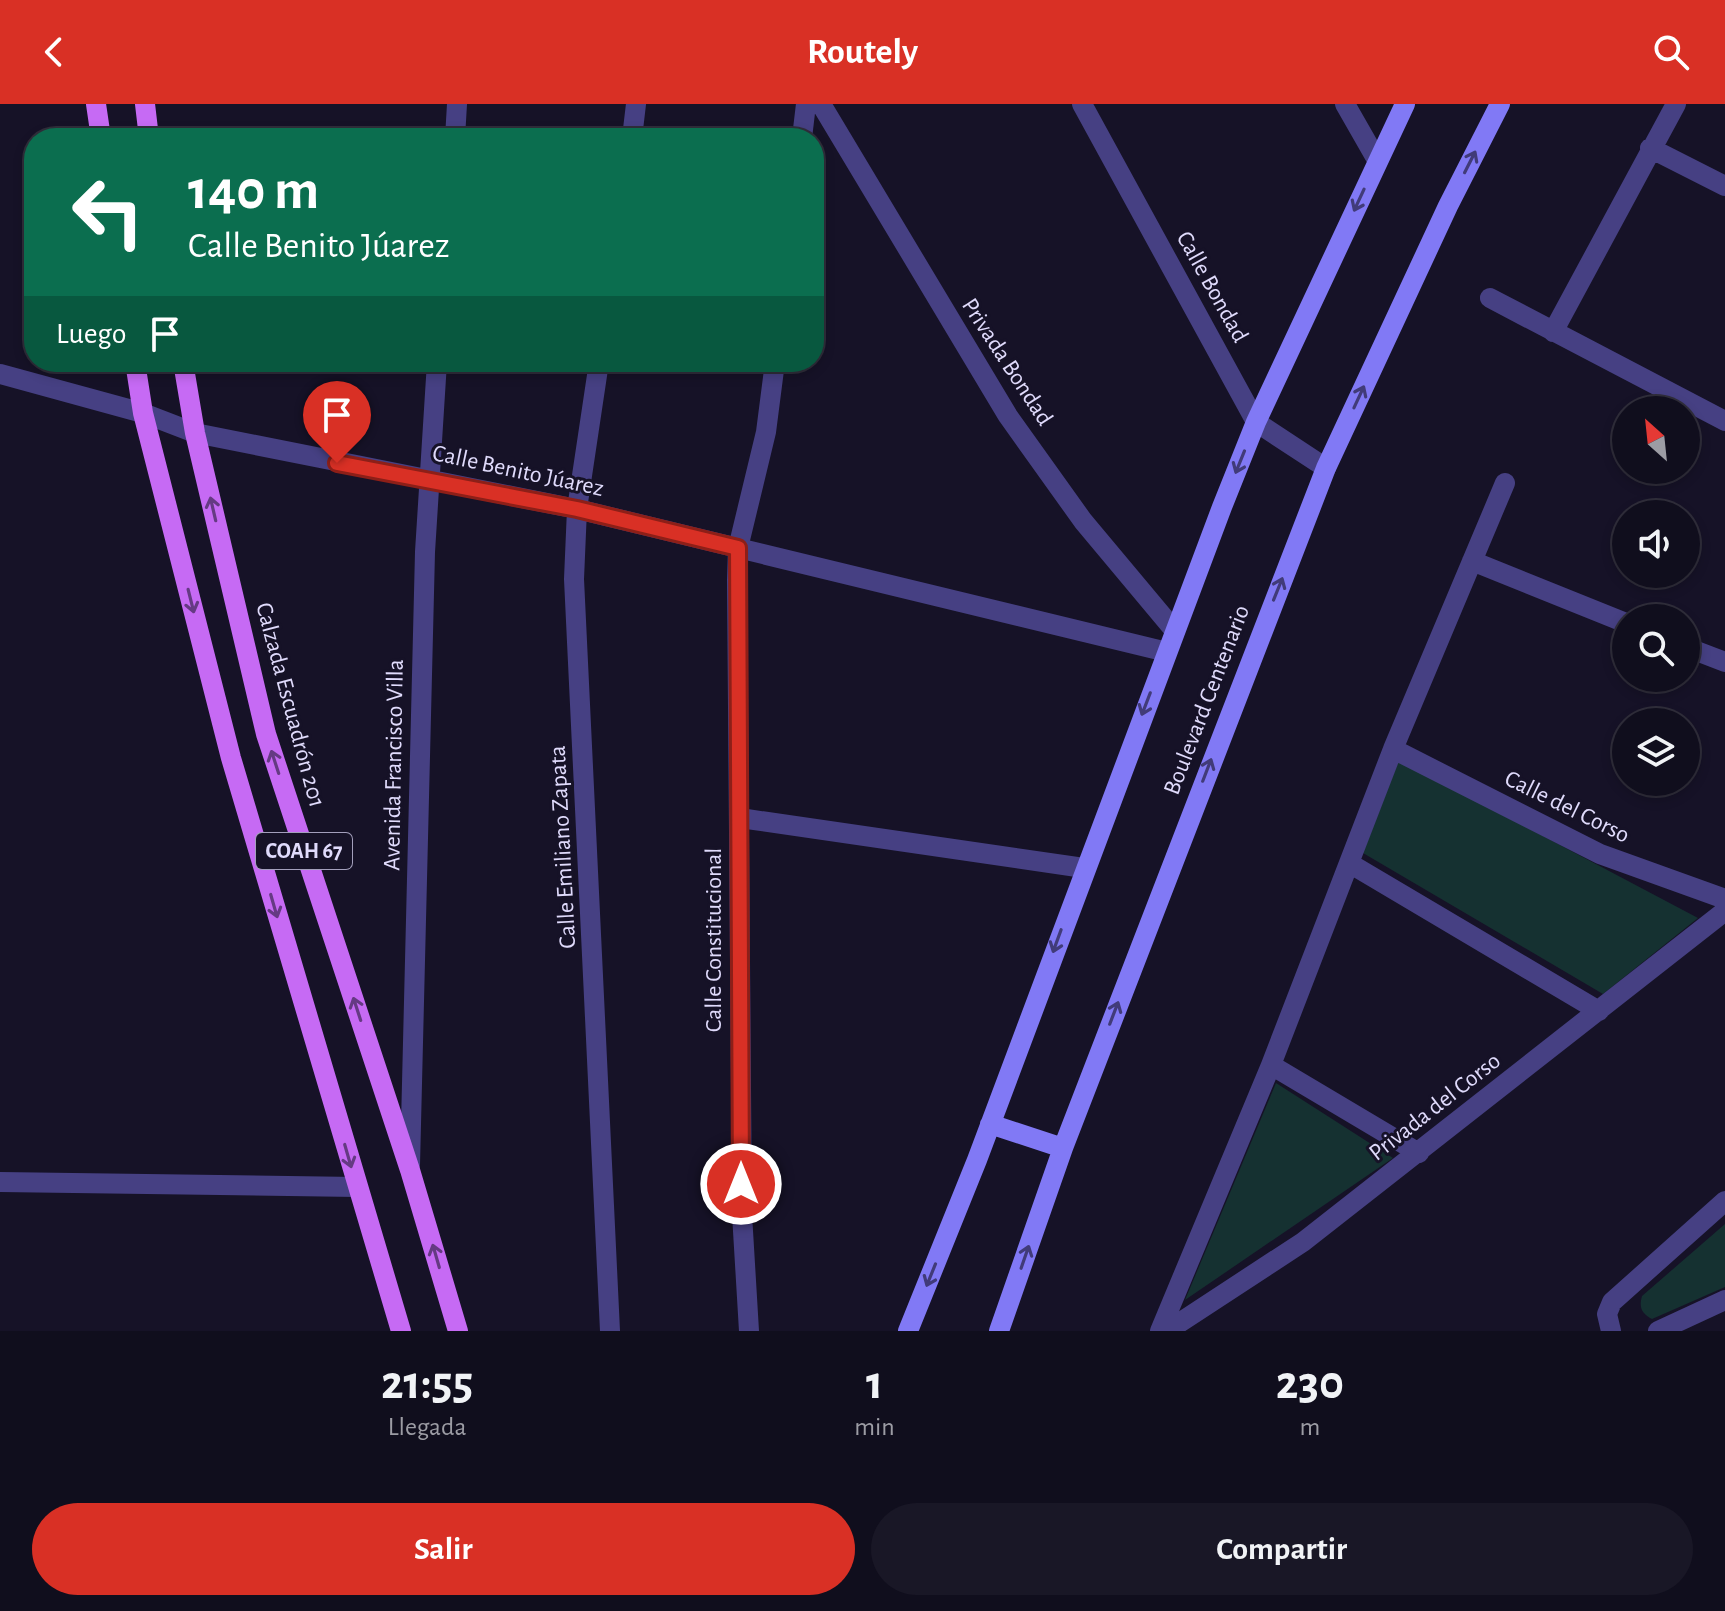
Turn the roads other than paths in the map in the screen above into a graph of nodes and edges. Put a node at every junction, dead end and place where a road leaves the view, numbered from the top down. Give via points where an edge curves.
1 (96, 104) edge
2 (145, 104) edge
3 (457, 104) edge
4 (636, 104) edge
5 (806, 104) edge
6 (821, 104) edge
7 (1082, 104) edge
8 (1345, 104) edge
9 (1405, 104) edge
10 (1500, 104) edge
11 (1676, 104) edge
12 (100, 128) edge
13 (148, 128) edge
14 (456, 128) edge
15 (633, 128) edge
16 (803, 128) edge
17 (1650, 148) junction
18 (1377, 160) junction
19 (1725, 186) edge
20 (1490, 298) dead end
21 (1553, 332) junction
22 (137, 372) edge
23 (185, 372) edge
24 (436, 372) edge
25 (598, 372) edge
26 (774, 372) edge
27 (0, 374) edge
28 (143, 413) junction
29 (1725, 421) edge
30 (1256, 422) junction
31 (195, 433) junction
32 (1326, 468) junction
33 (428, 478) junction
34 (1505, 483) dead end
35 (577, 509) junction
36 (738, 548) junction
37 (1472, 561) junction
38 (1612, 617) edge
39 (1175, 631) junction
40 (1167, 652) junction
41 (1700, 652) edge
42 (1725, 662) edge
43 (1393, 749) junction
44 (740, 818) junction
45 (1349, 863) junction
46 (1084, 868) junction
47 (1725, 899) edge
48 (1725, 911) edge
49 (1599, 1011) junction
50 (1271, 1065) junction
51 (990, 1124) junction
52 (1063, 1148) junction
53 (1419, 1153) junction
54 (410, 1170) junction
55 (0, 1182) edge
56 (357, 1187) junction
57 (1725, 1201) edge
58 (1725, 1300) edge
59 (401, 1331) edge
60 (458, 1331) edge
61 (610, 1331) edge
62 (749, 1331) edge
63 (908, 1331) edge
64 (999, 1331) edge
65 (1160, 1331) edge
66 (1167, 1331) edge
67 (1611, 1331) edge
68 (1658, 1331) edge

1 - 12 main road
2 - 13 main road
3 - 14 street
4 - 15 street
5 - 16 street
6 - 39 street, Privada Bondad via 1008,416 1083,521
7 - 30 street, Calle Bondad
8 - 18 street
9 - 18 main road
32 -> 10 main road, Boulevard Centenario
11 - 17 street
17 - 19 street
17 - 21 street
18 -> 30 main road
20 - 21 street
21 - 29 street
22 - 28 main road, COAH 67
23 - 31 main road, Calzada Escuadrón 201 / COAH 67
24 - 33 street, Avenida Francisco Villa
25 - 35 street, Calle Emiliano Zapata
26 - 36 street, Calle Constitucional via 766,432
27 - 28 street, Calle Benito Júarez
28 - 31 street, Calle Benito Júarez
28 -> 56 main road, COAH 67 via 231,758
30 - 32 street, Calle Bondad
30 -> 39 main road
31 - 33 street, Calle Benito Júarez
54 -> 31 main road, Calzada Escuadrón 201 / COAH 67 via 266,734
52 -> 32 main road, Boulevard Centenario
33 - 35 street, Calle Benito Júarez
33 - 54 street, Avenida Francisco Villa
34 - 37 street
35 - 36 street, Calle Benito Júarez
35 - 61 street, Calle Emiliano Zapata via 574,579
36 - 40 street, Calle Benito Júarez
36 - 44 street, Calle Constitucional
37 - 38 street
37 - 43 street
39 - 40 main road
40 -> 46 main road
41 - 42 street
43 - 45 street
43 - 47 street, Calle del Corso via 1600,854
44 - 46 street
44 - 62 street, Calle Constitucional via 742,1257
45 - 49 street
45 - 50 street
46 -> 51 main road
48 - 49 street, Privada del Corso
49 - 53 street, Privada del Corso
50 - 53 street
50 - 65 street
51 - 52 main road
51 -> 63 main road
64 -> 52 main road, Boulevard Centenario
53 - 66 street, Privada del Corso via 1303,1242
60 -> 54 main road, Calzada Escuadrón 201 / COAH 67
55 - 56 street
56 - 59 main road, COAH 67
57 - 67 street via 1612,1302 1607,1314
58 - 68 street

